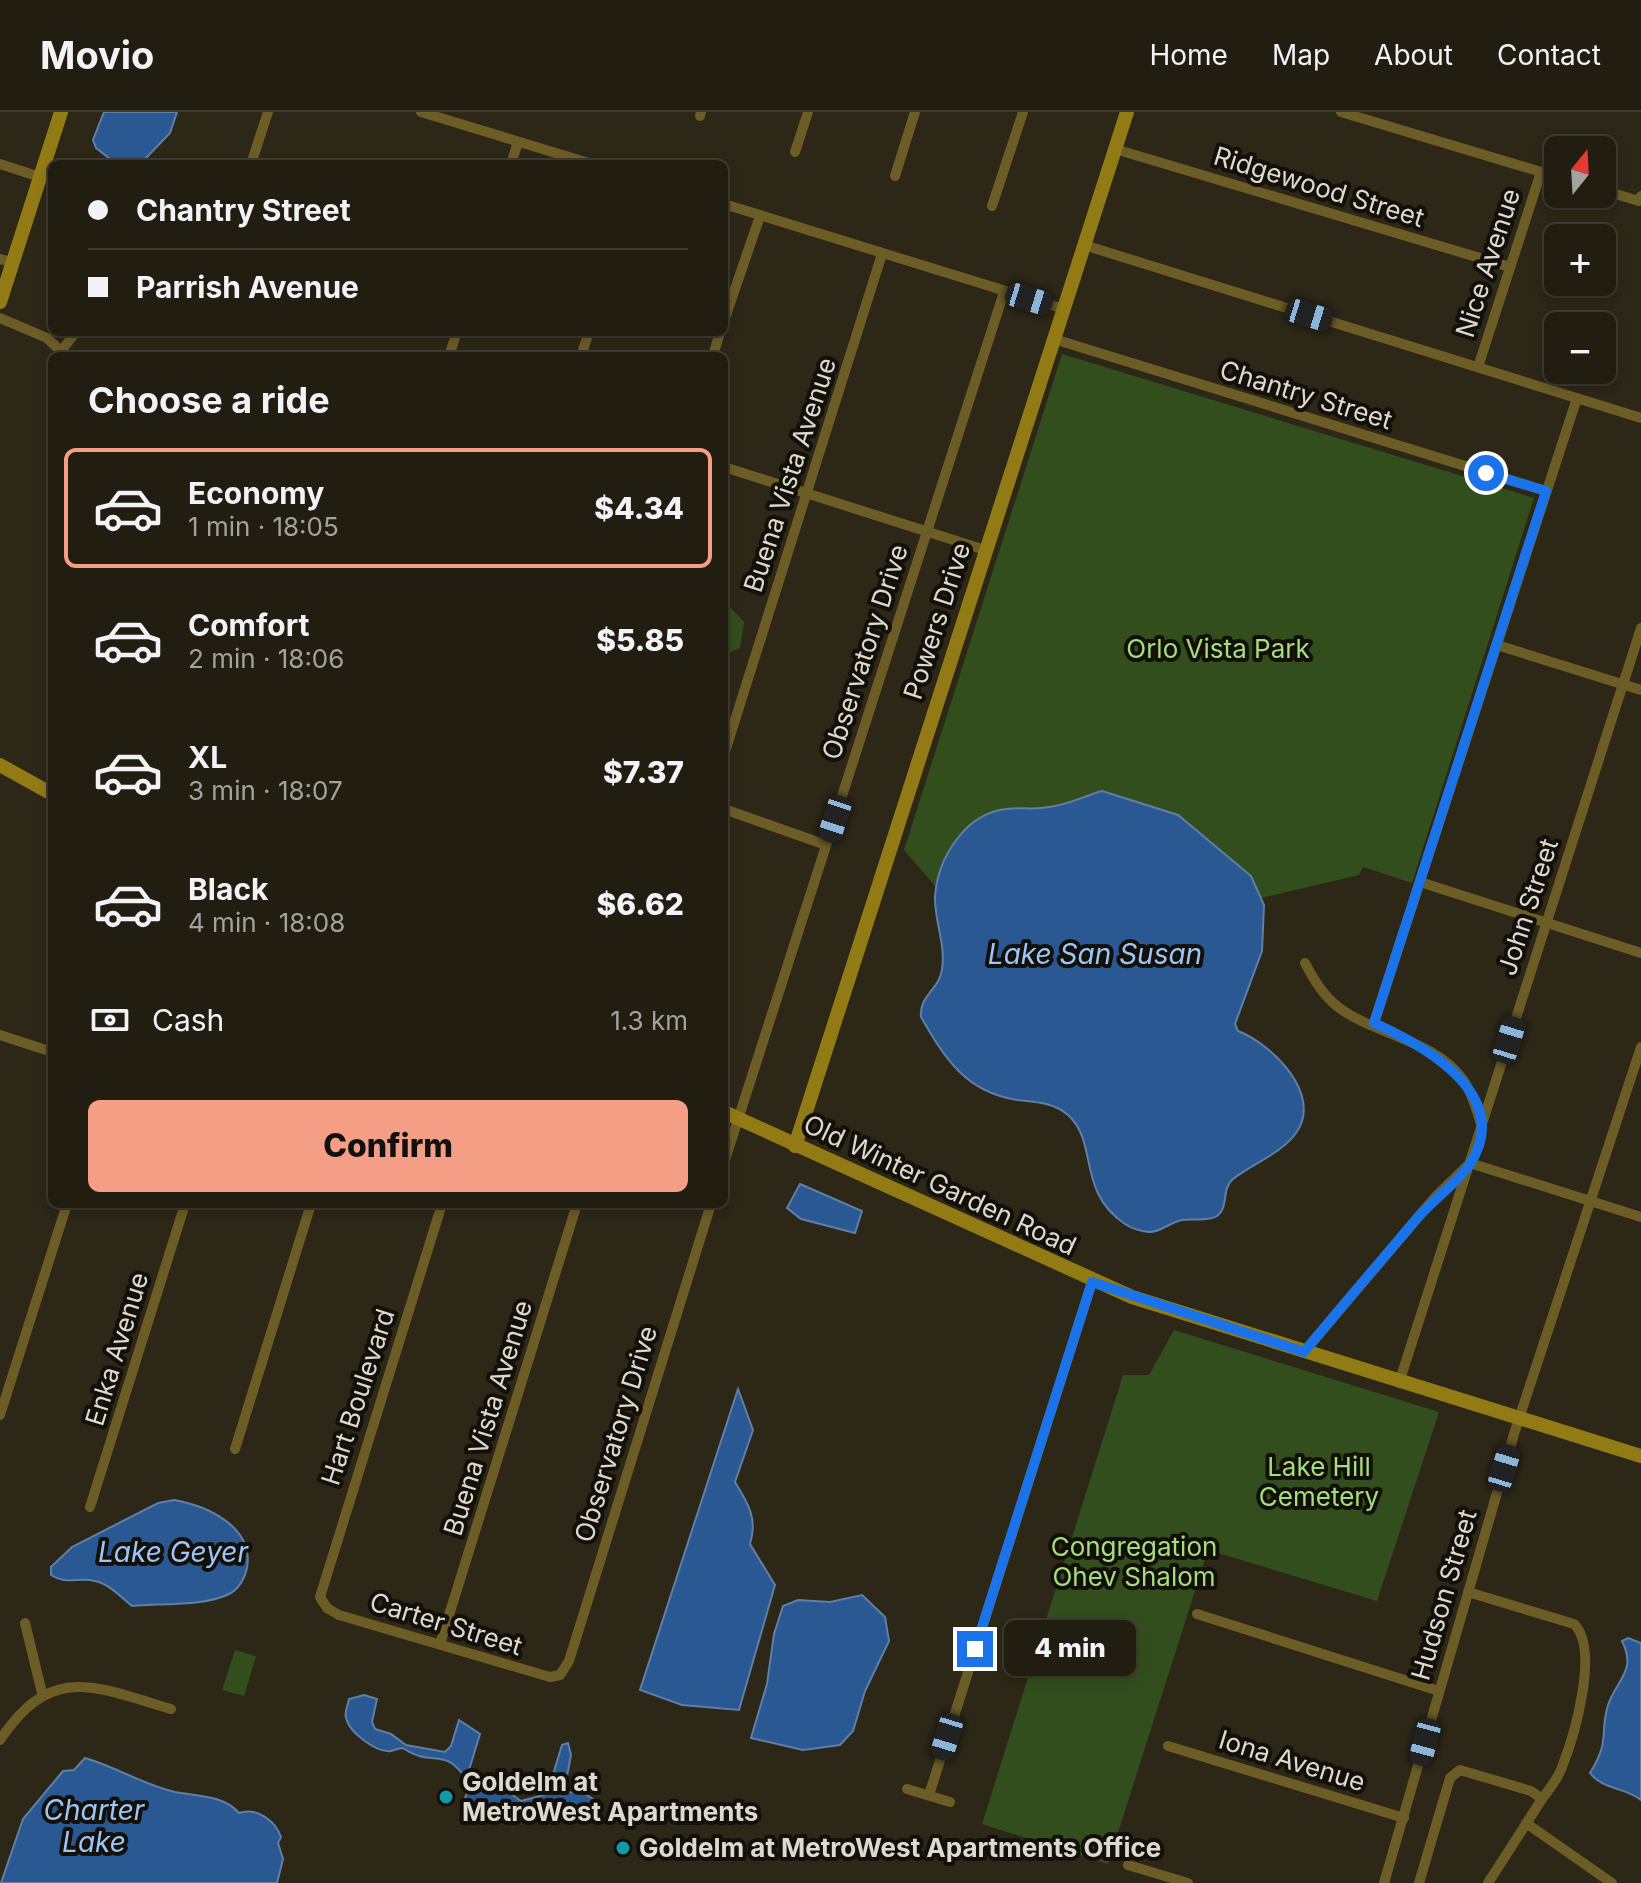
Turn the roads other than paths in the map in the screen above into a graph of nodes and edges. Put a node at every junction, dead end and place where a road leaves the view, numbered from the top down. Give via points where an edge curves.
1 (61, 112) edge
2 (268, 112) edge
3 (421, 112) edge
4 (808, 112) edge
5 (915, 112) edge
6 (1023, 112) edge
7 (1127, 112) edge
8 (1341, 112) edge
9 (518, 142) junction
10 (1115, 149) junction
11 (795, 152) dead end
12 (252, 160) edge
13 (512, 160) edge
14 (579, 160) edge
15 (0, 164) edge
16 (1541, 172) junction
17 (1544, 173) edge
18 (895, 176) dead end
19 (40, 177) junction
20 (1616, 193) edge
21 (1640, 198) edge
22 (728, 205) edge
23 (992, 206) dead end
24 (760, 216) junction
25 (1084, 245) junction
26 (882, 254) junction
27 (6, 261) edge
28 (1510, 267) junction
29 (1004, 292) junction
30 (0, 302) edge
31 (728, 309) edge
32 (1064, 309) junction
33 (0, 318) edge
34 (1054, 339) junction
35 (62, 352) edge
36 (1478, 367) junction
37 (1577, 398) junction
38 (1641, 418) edge
39 (728, 468) edge
40 (1546, 491) junction
41 (809, 493) junction
42 (928, 532) junction
43 (985, 550) junction
44 (1641, 628) edge
45 (1497, 645) junction
46 (1623, 684) junction
47 (1641, 690) edge
48 (728, 743) edge
49 (0, 765) edge
50 (0, 776) edge
51 (48, 794) edge
52 (48, 794) edge
53 (728, 810) edge
54 (826, 845) junction
55 (1420, 882) junction
56 (1546, 923) junction
57 (1641, 953) edge
58 (1305, 963) dead end
59 (1374, 1023) junction
60 (1, 1038) edge
61 (1641, 1047) edge
62 (48, 1051) edge
63 (731, 1116) edge
64 (1482, 1127) junction
65 (728, 1136) edge
66 (795, 1146) junction
67 (1470, 1163) junction
68 (1436, 1196) junction
69 (1592, 1202) junction
70 (1456, 1207) junction
71 (66, 1208) edge
72 (184, 1208) edge
73 (310, 1208) edge
74 (441, 1208) edge
75 (576, 1208) edge
76 (710, 1208) edge
77 (1641, 1217) edge
78 (1092, 1282) junction
79 (1304, 1352) junction
80 (1399, 1383) junction
81 (0, 1415) edge
82 (1520, 1419) junction
83 (235, 1449) dead end
84 (1641, 1456) edge
85 (90, 1507) dead end
86 (1468, 1592) junction
87 (322, 1603) joint
88 (1197, 1614) dead end
89 (25, 1623) dead end
90 (440, 1644) junction
91 (560, 1675) joint
92 (1439, 1691) junction
93 (42, 1693) junction
94 (171, 1709) dead end
95 (0, 1740) edge
96 (1168, 1746) dead end
97 (907, 1789) dead end
98 (929, 1795) junction
99 (1542, 1799) junction
100 (950, 1802) dead end
101 (1404, 1818) junction
102 (1526, 1823) junction
103 (1128, 1865) dead end
104 (1188, 1883) edge
105 (1384, 1883) edge
106 (1419, 1883) edge
107 (1488, 1883) edge
108 (1612, 1883) edge

1 - 19 main road
2 - 12 street
3 - 9 street
4 - 11 street
5 - 18 street
6 - 23 street
7 - 10 main road, Powers Drive
8 - 16 street
9 - 13 street
9 - 14 street
10 - 25 main road, Powers Drive
10 - 28 street, Ridgewood Street
15 - 19 street
16 - 17 street
16 - 28 street, Nice Avenue
19 - 27 main road
20 - 21 street
22 - 24 street
24 - 26 street
24 - 31 street
25 - 32 main road, Powers Drive
25 - 36 street
26 - 29 street
26 - 41 street, Buena Vista Avenue
27 - 30 main road
28 - 36 street, Nice Avenue
29 - 32 street
29 - 42 street, Observatory Drive
32 - 34 main road, Powers Drive
33 - 35 street via 47,338
34 - 40 street, Chantry Street
34 - 43 main road, Powers Drive
36 - 37 street
37 - 38 street
37 - 40 street
39 - 41 street
40 - 45 street
41 - 42 street
41 - 48 street, Buena Vista Avenue
42 - 43 street
42 - 54 street, Observatory Drive
43 - 66 main road, Powers Drive
44 - 46 street, John Street
45 - 46 street
45 - 55 street
46 - 47 street
46 - 56 street, John Street
49 - 51 main road
50 - 52 main road
53 - 54 street
54 - 63 street, Observatory Drive
55 - 56 street
55 - 59 street
56 - 57 street
56 - 64 street, John Street
58 - 59 street via 1325,996
59 - 64 street via 1453,1069 1474,1100
60 - 62 street
61 - 69 street, Hudson Street
63 - 65 street, Observatory Drive
63 - 66 main road, Old Winter Garden Road
64 - 67 street, John Street
66 - 78 main road, Old Winter Garden Road
67 - 68 street
67 - 69 street
67 - 70 street, John Street
68 - 70 street
68 - 79 street
69 - 77 street
69 - 82 street, Hudson Street
70 - 80 street, John Street
71 - 81 street
72 - 85 street, Enka Avenue
73 - 83 street
74 - 87 street, Hart Boulevard via 321,1585
75 - 90 street, Buena Vista Avenue
76 - 91 street, Observatory Drive via 569,1661
78 - 79 main road, Old Winter Garden Road
78 - 98 street
79 - 80 main road, Old Winter Garden Road
80 - 82 main road, Old Winter Garden Road
82 - 84 main road, Old Winter Garden Road
82 - 86 street, Hudson Street
86 - 92 street, Hudson Street
86 - 99 street via 1574,1624 1584,1639 1580,1703 1561,1770
87 - 90 street, Carter Street via 339,1615
88 - 92 street
89 - 93 street
90 - 91 street, Carter Street via 543,1676
92 - 101 street, Hudson Street
93 - 94 street via 76,1686 103,1689
93 - 95 street via 22,1709
96 - 101 street, Iona Avenue
97 - 98 street
98 - 100 street
99 - 102 street
99 - 106 street via 1531,1791 1453,1772
101 - 105 street, Hudson Street
102 - 107 street
102 - 108 street
103 - 104 street

